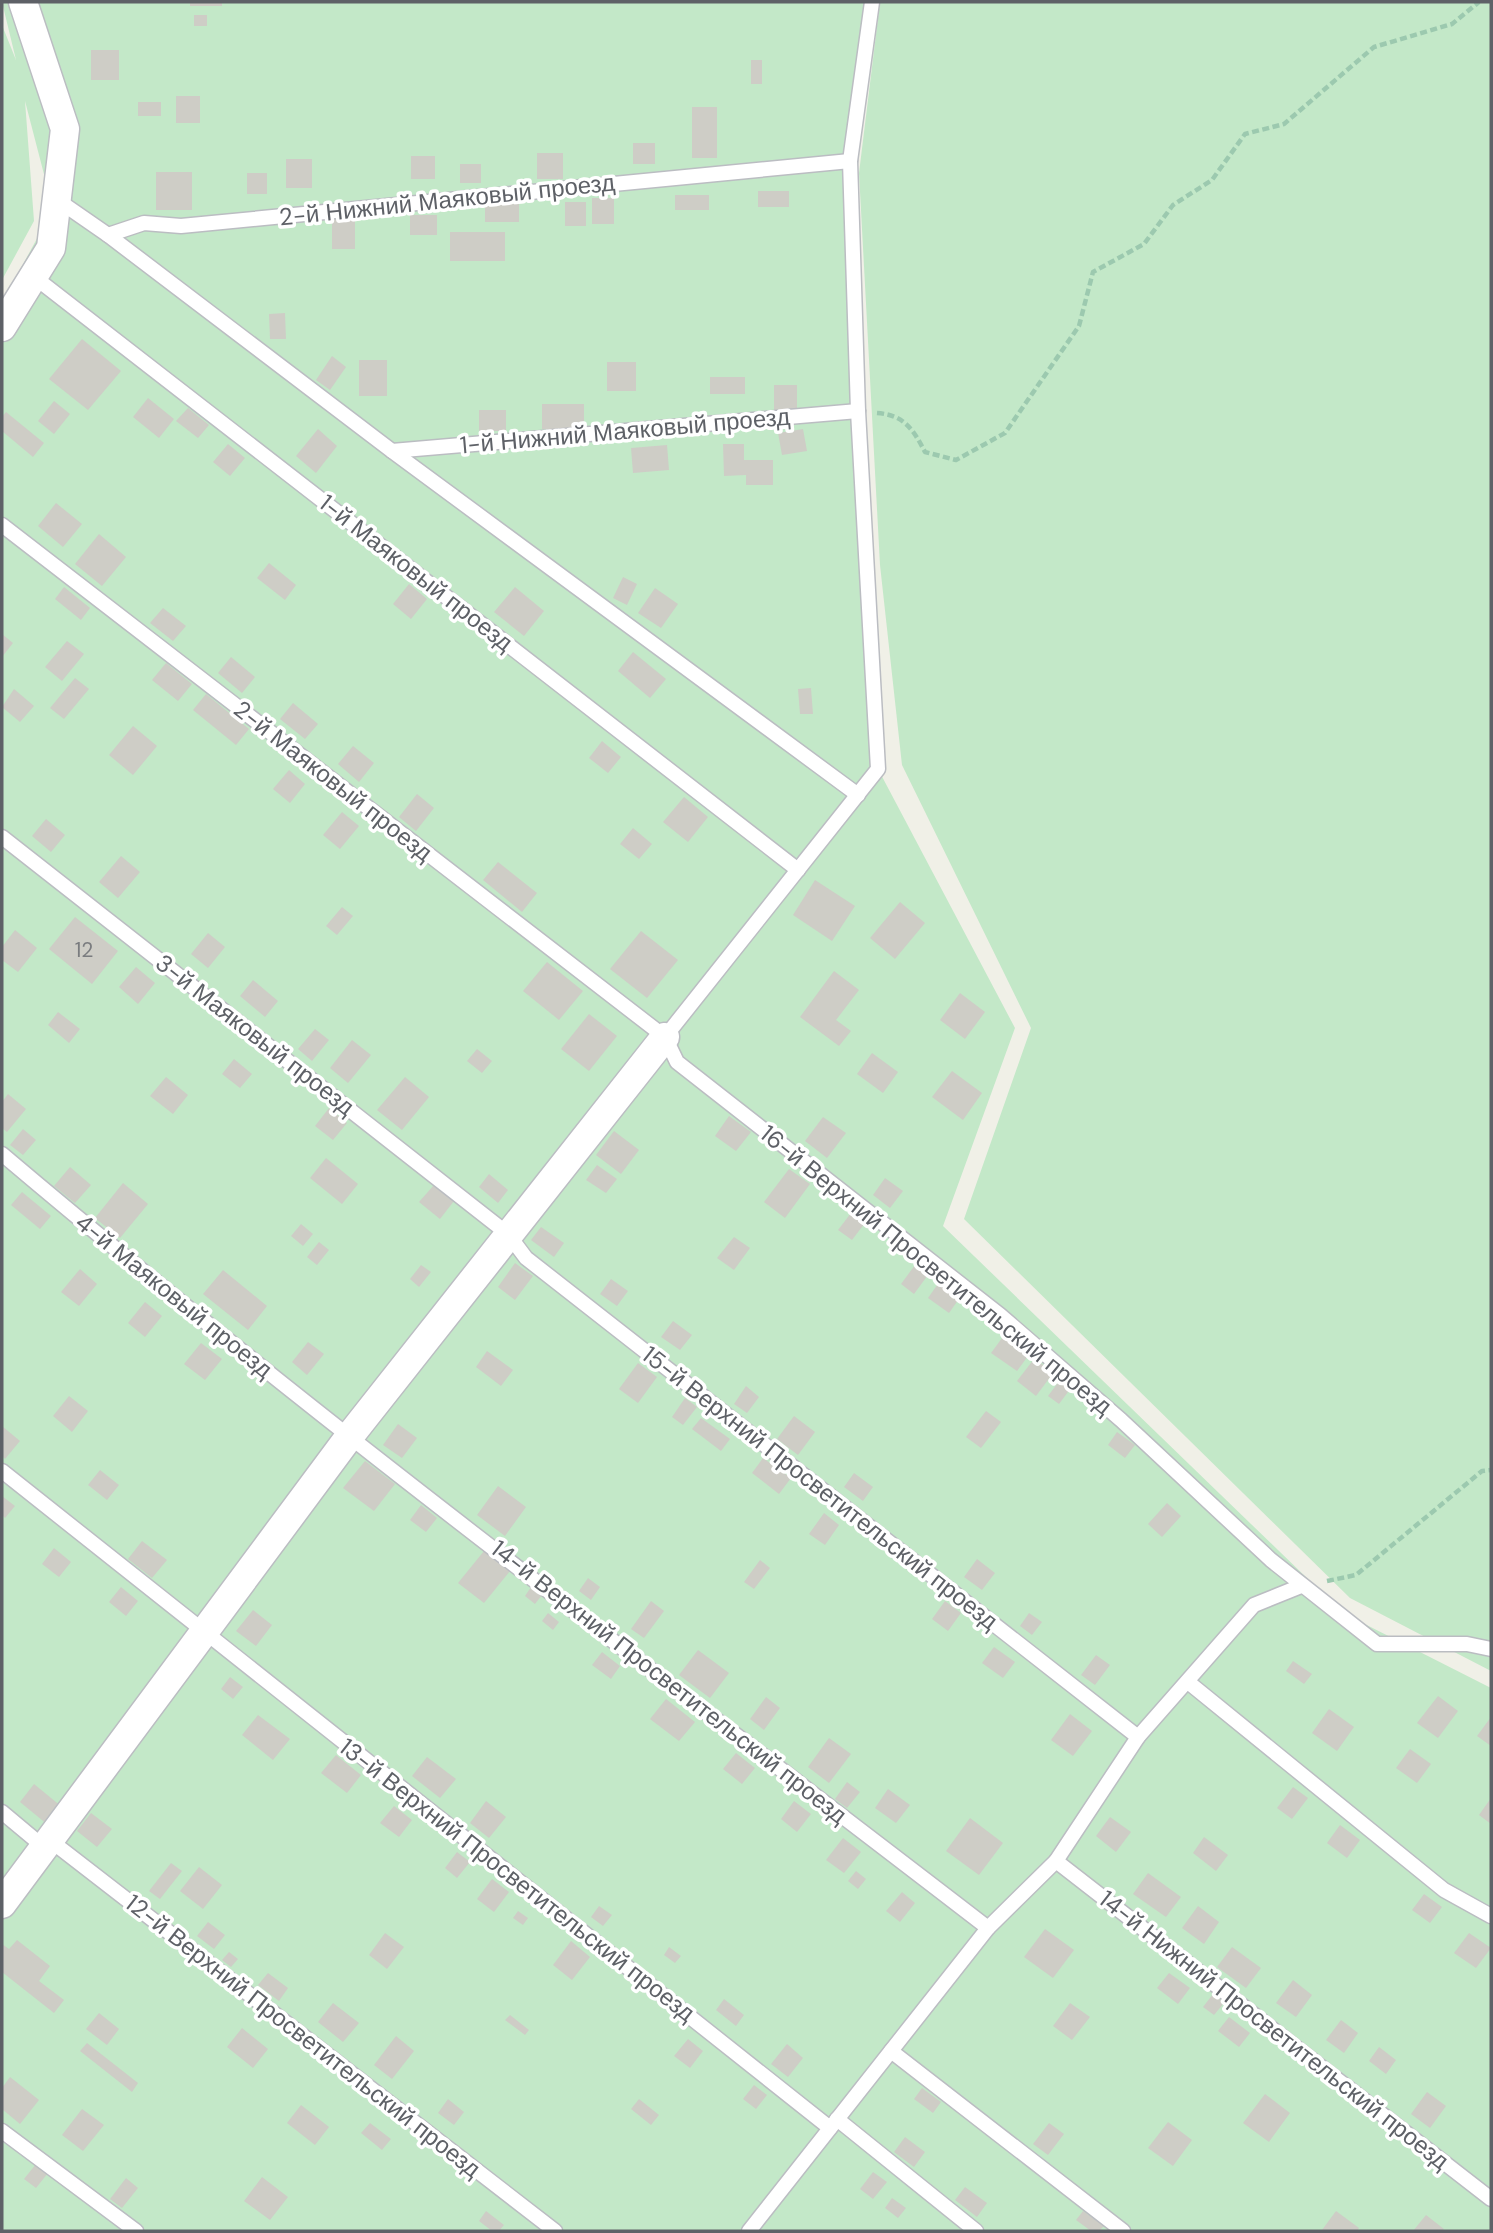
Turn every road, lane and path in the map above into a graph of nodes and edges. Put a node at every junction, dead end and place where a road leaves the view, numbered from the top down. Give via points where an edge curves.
1 (23, 2) edge
2 (872, 2) edge
3 (1479, 2) edge
4 (850, 161) junction
5 (56, 200) junction
6 (108, 235) junction
7 (33, 276) junction
8 (2, 327) edge
9 (858, 411) junction
10 (392, 452) junction
11 (2, 525) edge
12 (858, 795) junction
13 (2, 837) edge
14 (798, 870) junction
15 (665, 1037) junction
16 (2, 1154) edge
17 (508, 1234) junction
18 (349, 1437) junction
19 (1491, 1470) edge
20 (2, 1471) edge
21 (1301, 1586) junction
22 (204, 1632) junction
23 (1491, 1649) edge
24 (1188, 1682) junction
25 (1138, 1737) junction
26 (2, 1812) edge
27 (48, 1844) junction
28 (1056, 1861) junction
29 (2, 1904) edge
30 (1491, 1916) edge
31 (988, 1927) junction
32 (891, 2051) junction
33 (833, 2123) junction
34 (2, 2131) edge
35 (1491, 2199) edge
36 (136, 2231) edge
37 (555, 2231) edge
38 (749, 2231) edge
39 (976, 2231) edge
40 (1123, 2231) edge

1 - 5 street via 65,129
2 - 4 lane
3 - 9 path via 1452,24 1374,47 1284,124 1245,134 1212,180 1172,205 1144,244 1093,272 1079,326 1005,433 956,460 925,452 911,426 892,414
4 - 6 lane, 2-й Нижний Маяковый проезд via 181,226 144,223
4 - 9 lane
5 - 6 lane
5 - 7 street via 51,248
6 - 10 lane
7 - 8 street
7 - 14 lane, 1-й Маяковый проезд
9 - 10 lane, 1-й Нижний Маяковый проезд
9 - 12 lane via 878,769
10 - 12 lane
11 - 15 lane, 2-й Маяковый проезд
12 - 14 lane
13 - 17 lane, 3-й Маяковый проезд
14 - 15 lane
15 - 17 street
15 - 21 lane, 16-й Верхний Просветительский проезд via 677,1062 1000,1315
16 - 18 lane, 4-й Маяковый проезд via 166,1293
17 - 18 street
17 - 25 lane, 15-й Верхний Просветительский проезд via 526,1258
18 - 22 street
18 - 31 lane, 14-й Верхний Просветительский проезд
19 - 21 path via 1482,1471 1356,1576
20 - 22 lane, 13-й Верхний Просветительский проезд
21 - 23 lane, 16-й Верхний Просветительский проезд via 1377,1644 1467,1644
21 - 24 lane via 1254,1605
22 - 27 street
22 - 33 lane, 13-й Верхний Просветительский проезд
24 - 25 lane
24 - 30 lane via 1444,1889
25 - 28 lane
26 - 27 lane, 12-й Верхний Просветительский проезд
27 - 29 street
27 - 37 lane, 12-й Верхний Просветительский проезд
28 - 31 lane
28 - 35 lane, 14-й Нижний Просветительский проезд
31 - 32 lane
32 - 33 lane
32 - 40 lane
33 - 38 lane
33 - 39 lane, 13-й Верхний Просветительский проезд
34 - 36 lane

